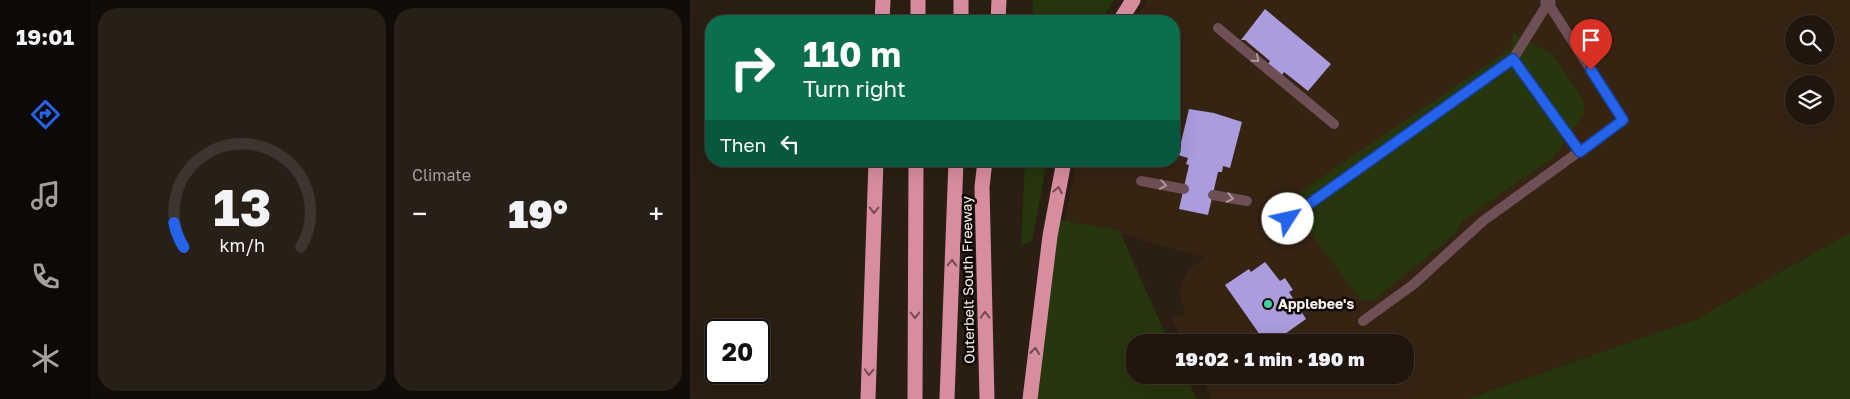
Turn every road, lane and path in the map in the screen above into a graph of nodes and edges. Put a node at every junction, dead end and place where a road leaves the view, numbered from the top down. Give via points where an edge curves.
1 (883, 0) edge
2 (918, 0) edge
3 (962, 0) edge
4 (1000, 0) edge
5 (1133, 0) edge
6 (1548, 2) edge
7 (882, 15) edge
8 (918, 15) edge
9 (961, 15) edge
10 (999, 15) edge
11 (1124, 15) edge
12 (1218, 28) dead end
13 (1513, 59) junction
14 (1334, 124) dead end
15 (1580, 152) junction
16 (876, 167) edge
17 (916, 167) edge
18 (956, 167) edge
19 (984, 167) edge
20 (1063, 167) edge
21 (1142, 181) dead end
22 (1184, 189) dead end
23 (1213, 195) dead end
24 (1247, 201) dead end
25 (1288, 219) dead end
26 (1363, 321) dead end
27 (868, 399) edge
28 (915, 399) edge
29 (947, 399) edge
30 (987, 399) edge
31 (1030, 399) edge

1 - 7 highway
2 - 8 highway
3 - 9 highway
4 - 10 highway
5 - 11 highway
6 - 13 lane
6 - 15 lane via 1623,120
12 -> 14 lane
13 - 15 lane
13 - 25 lane
15 - 26 lane via 1484,222 1414,284
16 -> 27 highway
17 -> 28 highway
29 -> 18 highway
30 -> 19 highway, Outerbelt South Freeway via 982,187
31 -> 20 highway via 1050,236
21 -> 22 lane
23 -> 24 lane

